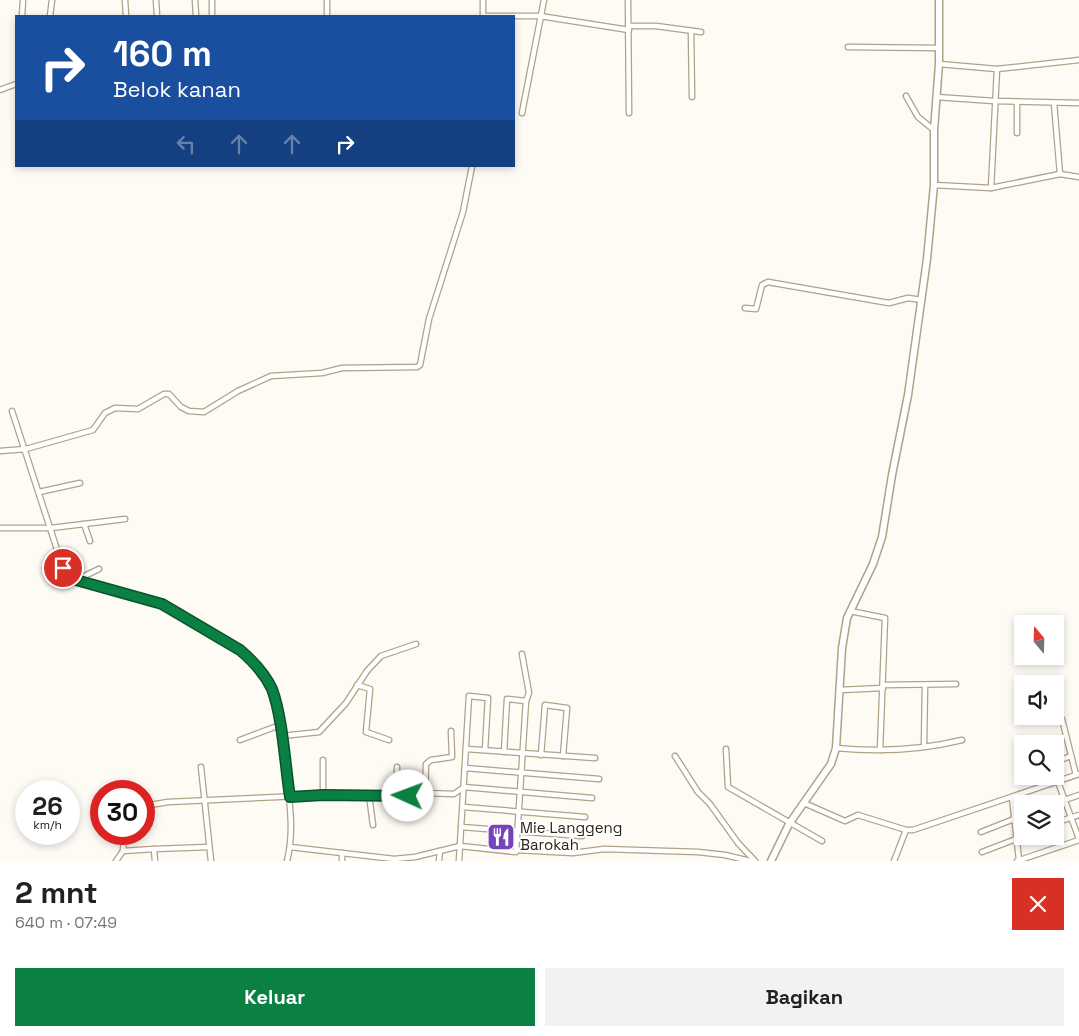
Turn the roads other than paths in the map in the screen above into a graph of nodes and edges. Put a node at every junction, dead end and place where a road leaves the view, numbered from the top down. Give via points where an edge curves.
1 (23, 0) edge
2 (52, 0) edge
3 (125, 0) edge
4 (156, 0) edge
5 (195, 0) edge
6 (212, 0) edge
7 (327, 0) edge
8 (483, 0) edge
9 (544, 0) edge
10 (628, 0) edge
11 (939, 0) edge
12 (22, 15) edge
13 (50, 15) edge
14 (126, 15) edge
15 (157, 15) edge
16 (196, 15) edge
17 (212, 15) edge
18 (327, 15) edge
19 (483, 15) edge
20 (515, 16) edge
21 (540, 16) junction
22 (629, 28) junction
23 (691, 31) junction
24 (702, 32) dead end
25 (848, 47) dead end
26 (939, 48) junction
27 (1079, 60) edge
28 (939, 64) junction
29 (997, 69) junction
30 (15, 84) edge
31 (0, 90) edge
32 (906, 96) dead end
33 (692, 97) dead end
34 (936, 97) junction
35 (994, 102) junction
36 (1017, 102) junction
37 (1079, 103) edge
38 (1054, 104) junction
39 (522, 113) dead end
40 (630, 114) dead end
41 (934, 130) junction
42 (1017, 133) dead end
43 (472, 167) edge
44 (1060, 174) junction
45 (1079, 177) edge
46 (934, 184) junction
47 (991, 188) junction
48 (922, 300) junction
49 (746, 308) dead end
50 (12, 411) dead end
51 (26, 449) junction
52 (0, 451) edge
53 (80, 483) dead end
54 (39, 492) junction
55 (125, 519) dead end
56 (84, 524) junction
57 (0, 528) edge
58 (51, 528) junction
59 (90, 541) dead end
60 (99, 570) dead end
61 (76, 580) junction
62 (850, 611) junction
63 (416, 644) dead end
64 (522, 654) dead end
65 (956, 684) dead end
66 (358, 685) junction
67 (925, 685) junction
68 (883, 686) junction
69 (840, 690) junction
70 (526, 700) junction
71 (1063, 725) edge
72 (280, 726) junction
73 (451, 731) dead end
74 (282, 736) junction
75 (240, 740) dead end
76 (388, 740) dead end
77 (962, 740) dead end
78 (924, 746) junction
79 (836, 748) junction
80 (466, 749) junction
81 (726, 749) dead end
82 (485, 750) junction
83 (880, 750) junction
84 (504, 752) junction
85 (523, 754) junction
86 (541, 755) junction
87 (563, 756) junction
88 (674, 756) dead end
89 (1072, 756) junction
90 (595, 758) dead end
91 (1064, 759) edge
92 (323, 760) dead end
93 (201, 767) dead end
94 (397, 767) dead end
95 (465, 768) junction
96 (521, 773) junction
97 (1078, 775) edge
98 (600, 779) dead end
99 (1064, 780) edge
100 (1047, 785) edge
101 (464, 787) junction
102 (425, 793) junction
103 (520, 793) junction
104 (323, 795) junction
105 (369, 795) junction
106 (1079, 795) edge
107 (397, 796) junction
108 (290, 797) junction
109 (1012, 797) junction
110 (592, 798) dead end
111 (205, 800) junction
112 (1064, 800) joint
113 (804, 802) junction
114 (155, 805) edge
115 (462, 807) junction
116 (519, 813) junction
117 (1079, 815) edge
118 (585, 817) dead end
119 (1014, 818) joint
120 (1071, 818) junction
121 (1064, 821) edge
122 (789, 824) junction
123 (373, 825) dead end
124 (461, 827) junction
125 (906, 830) junction
126 (517, 832) junction
127 (981, 832) dead end
128 (582, 836) dead end
129 (1014, 839) edge
130 (1079, 839) edge
131 (822, 842) dead end
132 (123, 845) edge
133 (1017, 845) edge
134 (460, 846) junction
135 (209, 847) junction
136 (290, 847) junction
137 (154, 850) junction
138 (516, 850) junction
139 (123, 851) junction
140 (440, 851) junction
141 (982, 852) dead end
142 (342, 853) junction
143 (361, 858) edge
144 (421, 858) edge
145 (381, 859) edge
146 (1029, 859) edge
147 (400, 860) edge
148 (116, 861) edge
149 (155, 861) edge
150 (211, 861) edge
151 (287, 861) edge
152 (342, 861) edge
153 (439, 861) edge
154 (459, 861) edge
155 (750, 861) edge
156 (755, 861) edge
157 (771, 861) edge
158 (894, 861) edge
159 (1018, 861) edge

1 - 12 street
2 - 13 street
3 - 14 street
4 - 15 street
5 - 16 street
6 - 17 street
7 - 18 street
8 - 19 street
9 - 21 street
10 - 22 street
11 - 26 main road
20 - 21 street
21 - 22 street
21 - 39 street
22 - 23 street via 656,26
22 - 40 street
23 - 24 street
23 - 33 street
25 - 26 street
26 - 28 main road
27 - 29 street
28 - 29 street
28 - 34 main road
29 - 35 street
30 - 31 street
32 - 41 street via 918,117
34 - 35 street
34 - 41 main road
35 - 36 street
35 - 47 street
36 - 38 street
36 - 42 street
37 - 38 street
38 - 44 street
41 - 46 main road
43 - 51 street via 463,212 417,367 342,368 322,373 271,376 204,412 189,411 169,394 164,394 138,408 115,408 105,413 93,430
44 - 45 street
44 - 47 street
46 - 47 street
46 - 48 main road
48 - 49 street via 908,298 889,303 768,282 762,285 756,309
48 - 62 main road via 907,405 882,537 868,576
50 - 51 street
51 - 52 street
51 - 54 street
53 - 54 street
54 - 58 street
55 - 56 street
56 - 58 street
56 - 59 street
57 - 58 street
58 - 61 street via 63,568
60 - 61 street
61 - 72 street via 162,604 240,650 258,667 272,689
62 - 68 street via 885,618
62 - 69 main road via 842,648
63 - 66 street via 381,656
64 - 70 street via 529,694
65 - 67 street
66 - 74 street via 319,732
66 - 76 street via 370,689 366,732
67 - 68 street
67 - 78 street
68 - 69 street
68 - 83 street
69 - 79 main road
70 - 84 street via 507,698
70 - 85 street
71 - 89 street
72 - 74 street
72 - 75 street
73 - 102 street via 452,757 431,760 426,764
74 - 108 street
77 - 78 street
78 - 83 street
79 - 83 street
79 - 113 main road via 826,772
80 - 82 street
80 - 82 street via 469,696 488,698
80 - 95 street
81 - 122 street via 728,787
82 - 84 street
84 - 85 street
85 - 86 street
85 - 96 street
86 - 87 street
86 - 87 street via 545,705 566,708
87 - 90 street
88 - 156 street via 698,792
89 - 91 street
89 - 97 street
92 - 104 street
93 - 111 street
94 - 107 street
95 - 96 street
95 - 101 street
96 - 98 street
96 - 103 street
97 - 99 street
100 - 109 street
101 - 102 street via 454,794
101 - 103 street
101 - 115 street
102 - 107 street via 419,797
103 - 110 street
103 - 116 street
104 - 105 street
104 - 108 street
105 - 107 street
105 - 123 street
106 - 112 street
108 - 111 street
108 - 136 street
109 - 119 street
109 - 125 street
111 - 114 street
111 - 135 street
112 - 120 street
113 - 122 main road
113 - 125 street via 845,822 858,815
115 - 116 street
115 - 124 street
116 - 118 street
116 - 126 street
117 - 120 street
119 - 127 street
120 - 121 street
120 - 130 street
122 - 131 street
122 - 157 main road
124 - 126 street
124 - 134 street
125 - 158 street
126 - 128 street
126 - 138 street
129 - 141 street
130 - 146 street
132 - 139 street
133 - 159 street
134 - 138 street
134 - 140 street
134 - 154 street
135 - 137 street
135 - 150 street
136 - 142 street
136 - 151 street
137 - 139 street
137 - 149 street
138 - 155 street via 698,852
139 - 148 street
140 - 144 street
140 - 153 street
142 - 143 street
142 - 152 street
143 - 145 street
144 - 147 street
145 - 147 street
146 - 159 street

